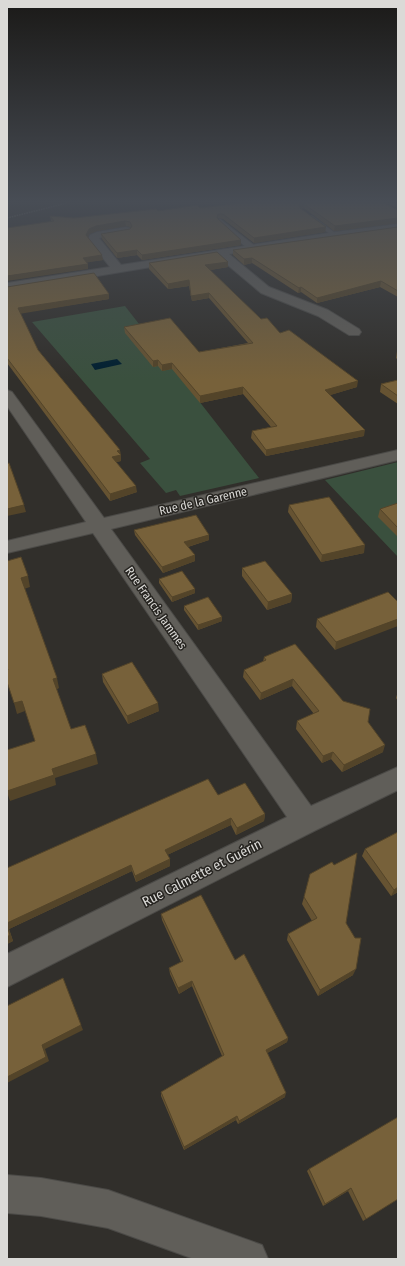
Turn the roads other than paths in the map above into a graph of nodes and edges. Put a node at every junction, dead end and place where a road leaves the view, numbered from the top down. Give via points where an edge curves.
1 (112, 262) edge
2 (162, 262) edge
3 (231, 262) edge
4 (118, 269) junction
5 (7, 287) edge
6 (354, 332) dead end
7 (7, 395) edge
8 (398, 454) edge
9 (99, 526) junction
10 (7, 547) edge
11 (398, 778) edge
12 (306, 821) junction
13 (7, 970) edge
14 (7, 1194) edge
15 (248, 1259) edge

1 - 4 street
2 - 4 street
3 - 6 street via 265,290 323,313
4 - 5 street
7 - 9 street, Rue Francis Jammes
8 - 9 street, Rue de la Garenne
9 - 10 street, Rue de la Garenne
9 - 12 street, Rue Francis Jammes
11 - 12 street, Rue Calmette et Guérin
12 - 13 street, Rue Calmette et Guérin
14 - 15 street via 41,1197 108,1209

